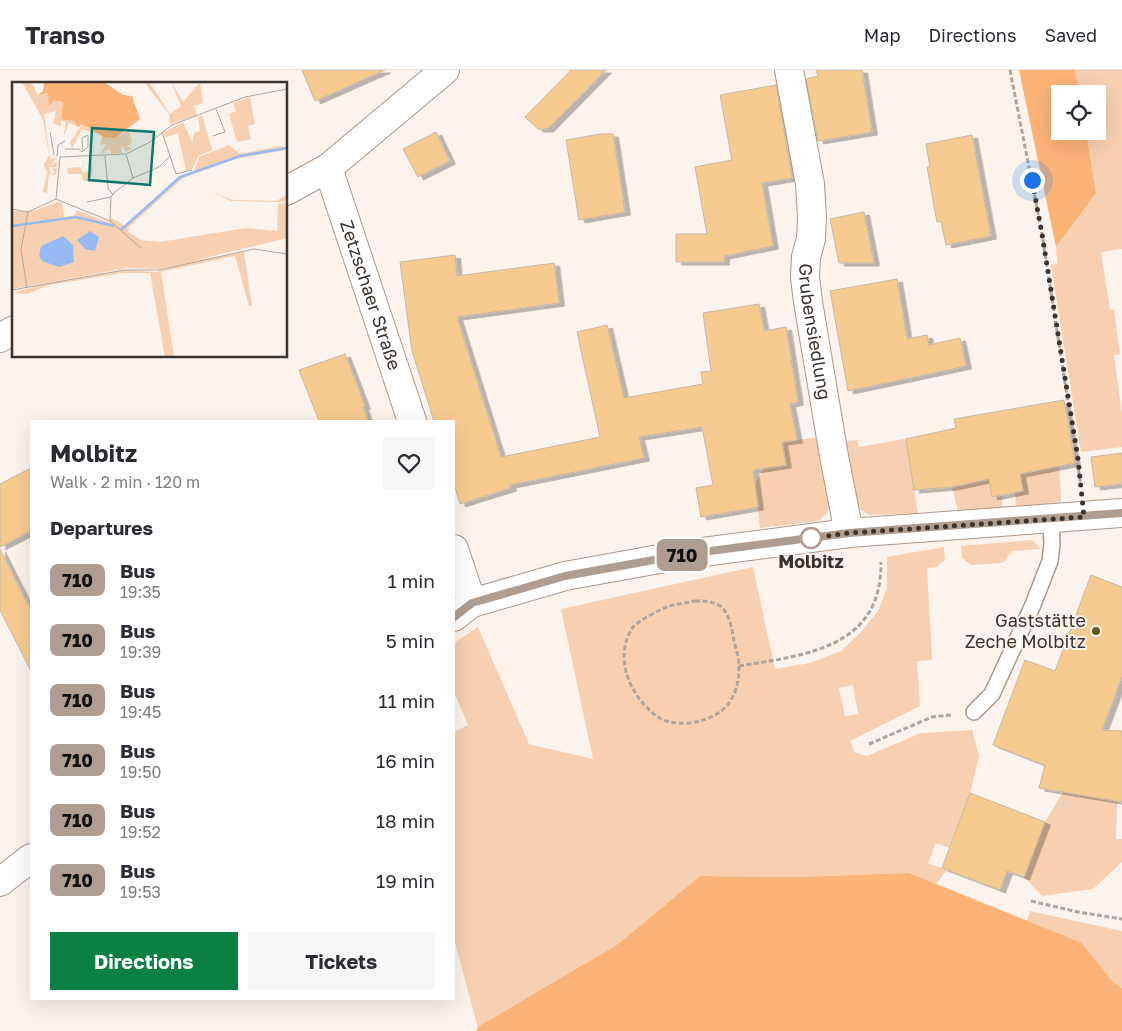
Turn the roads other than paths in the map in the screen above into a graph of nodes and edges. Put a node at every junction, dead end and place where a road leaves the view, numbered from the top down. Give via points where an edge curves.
1 (445, 70) edge
2 (789, 70) edge
3 (328, 168) junction
4 (288, 190) edge
5 (12, 331) edge
6 (0, 338) edge
7 (412, 420) edge
8 (1122, 513) edge
9 (1051, 519) junction
10 (849, 533) junction
11 (455, 556) edge
12 (463, 610) edge
13 (974, 712) road end
14 (30, 859) edge
15 (0, 882) edge

1 - 3 street
2 - 10 street, Grubensiedlung via 810,192 811,238 806,257 808,302
3 - 4 street
3 - 7 street, Zetzschaer Straße
5 - 6 street
8 - 9 street
9 - 10 street
9 - 13 lane via 1050,561 1032,607 992,694
10 - 12 street via 728,548 565,576
11 - 12 street
14 - 15 street

